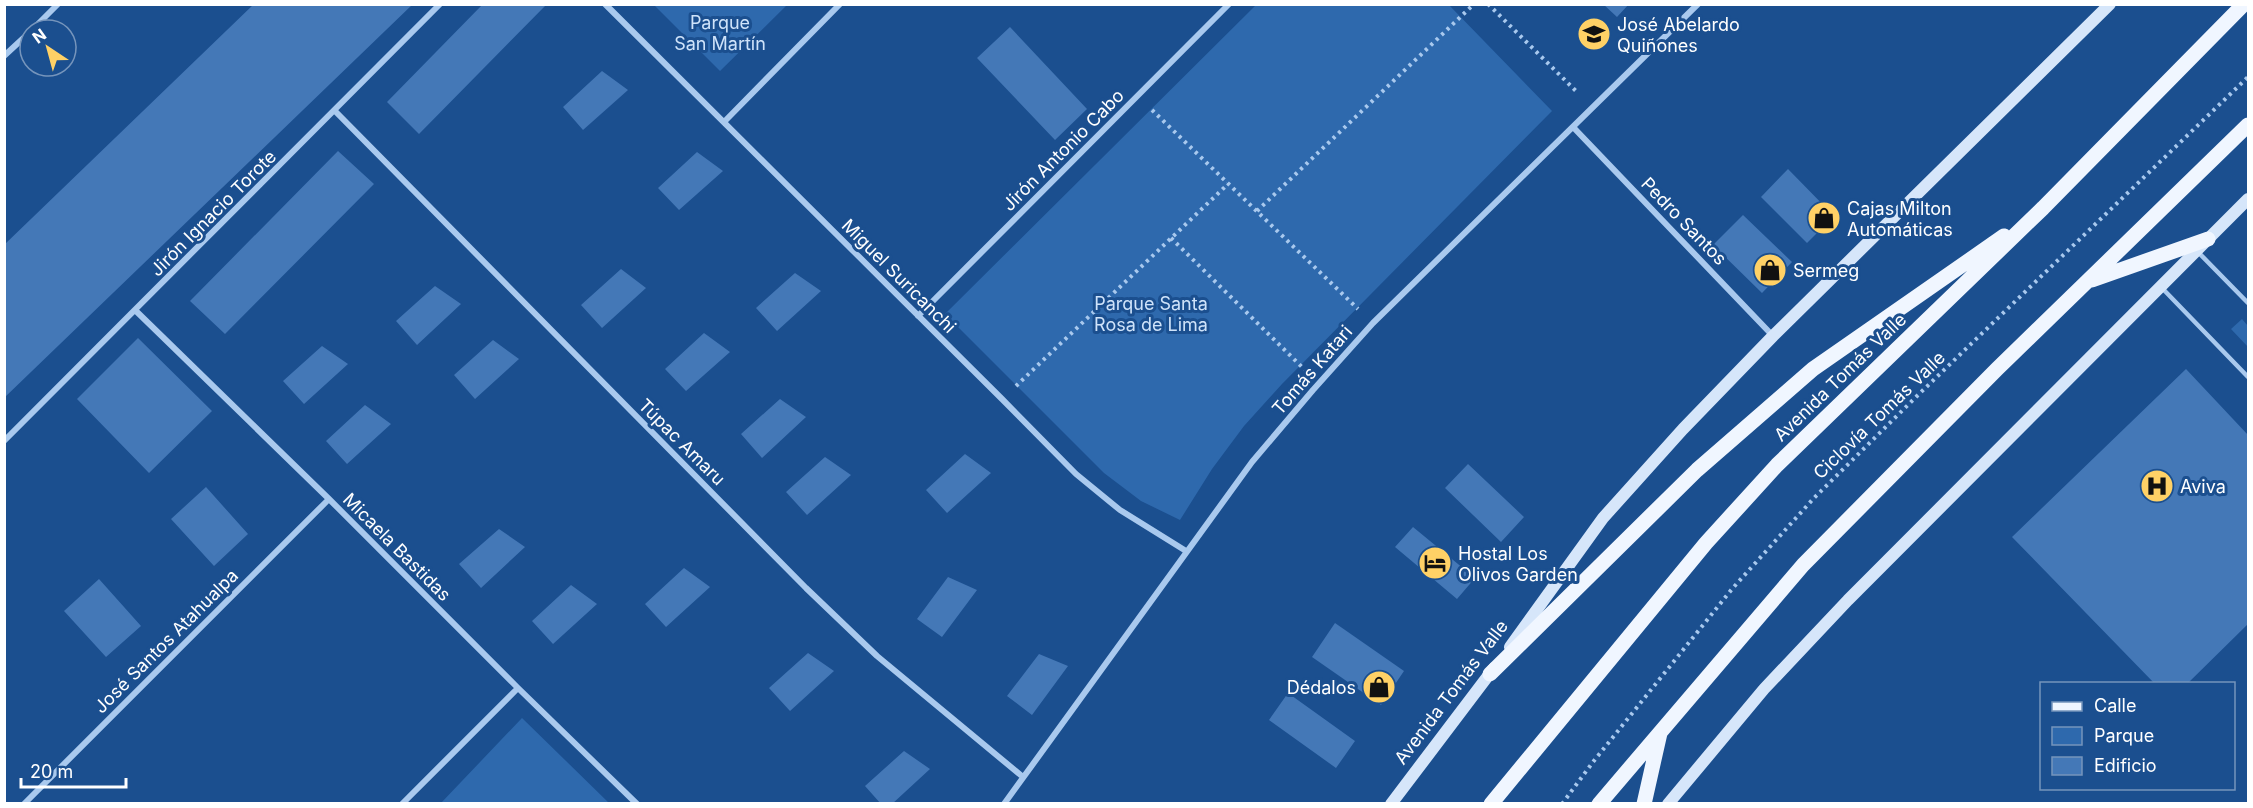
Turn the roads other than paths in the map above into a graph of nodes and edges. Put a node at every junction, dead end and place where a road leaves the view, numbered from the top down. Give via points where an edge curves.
1 (58, 4) edge
2 (440, 4) edge
3 (605, 4) edge
4 (840, 4) edge
5 (1229, 4) edge
6 (1698, 4) edge
7 (2110, 4) edge
8 (2244, 4) edge
9 (44, 18) edge
10 (18, 43) edge
11 (4, 56) edge
12 (335, 111) junction
13 (724, 122) junction
14 (2248, 125) edge
15 (1573, 126) junction
16 (2248, 199) edge
17 (2043, 208) junction
18 (2208, 239) junction
19 (2196, 251) junction
20 (2086, 282) junction
21 (2161, 286) junction
22 (2248, 303) edge
23 (136, 311) junction
24 (918, 316) junction
25 (1773, 336) junction
26 (2248, 377) edge
27 (4, 441) edge
28 (329, 500) junction
29 (1186, 551) junction
30 (1490, 674) junction
31 (518, 688) junction
32 (1661, 729) junction
33 (1023, 777) junction
34 (24, 804) edge
35 (402, 804) edge
36 (637, 804) edge
37 (1004, 804) edge
38 (1391, 804) edge
39 (1491, 804) edge
40 (1599, 804) edge
41 (1644, 804) edge
42 (1668, 804) edge

1 - 9 street
2 - 12 street, Jirón Ignacio Torote
3 - 13 street, Miguel Suricanchi
4 - 13 street
5 - 24 street, Jirón Antonio Cabo
6 - 15 street, Tomás Katari
7 - 25 main road, Avenida Tomás Valle
8 - 17 main road, Avenida Tomás Valle
10 - 11 street
12 - 23 street, Jirón Ignacio Torote
12 - 33 street, Túpac Amaru via 806,588 877,656
13 - 24 street, Miguel Suricanchi
14 - 20 main road
15 - 25 street, Pedro Santos
15 - 29 street, Tomás Katari via 1373,323 1252,462
16 - 18 main road
17 - 30 main road via 1813,369 1697,470
17 - 39 main road, Avenida Tomás Valle via 1777,465 1706,543
18 - 19 main road
18 - 20 main road
19 - 21 main road
19 - 22 lane
20 - 32 main road via 1803,565
21 - 26 lane
21 - 42 main road via 1848,600 1764,689
23 - 27 street, Jirón Ignacio Torote
23 - 28 street, Micaela Bastidas
24 - 29 street, Miguel Suricanchi via 1076,474 1120,510
25 - 30 main road, Avenida Tomás Valle via 1603,519
28 - 31 street, Micaela Bastidas
28 - 34 street, José Santos Atahualpa
29 - 33 street, Tomás Katari
30 - 38 main road, Avenida Tomás Valle
31 - 35 street
31 - 36 street, Micaela Bastidas
32 - 40 main road
32 - 41 main road
33 - 37 street, Tomás Katari

